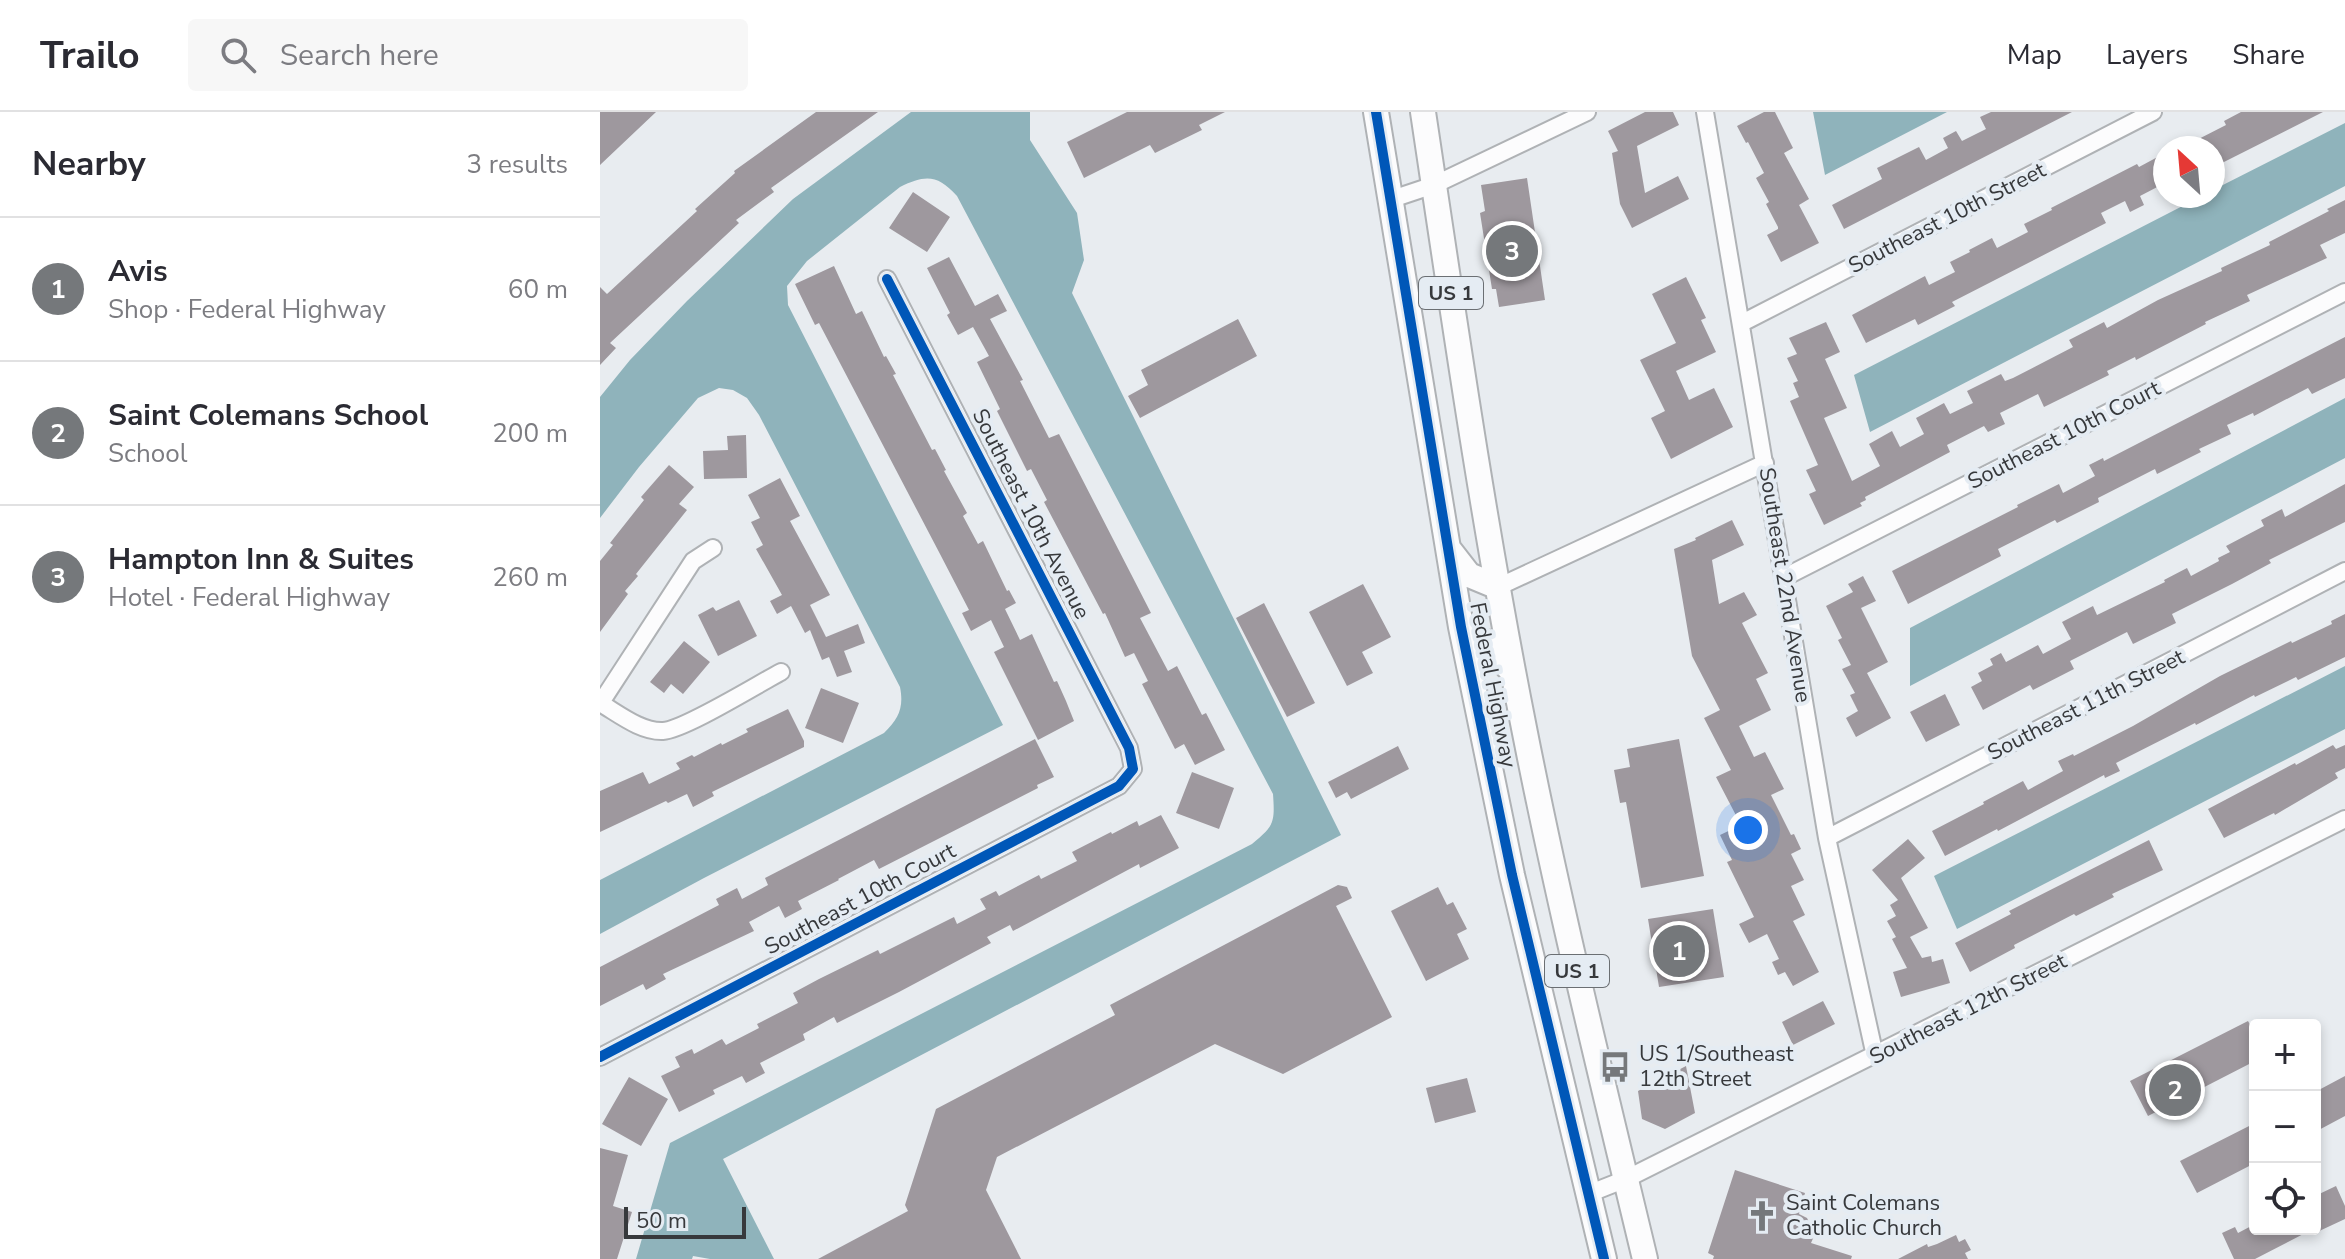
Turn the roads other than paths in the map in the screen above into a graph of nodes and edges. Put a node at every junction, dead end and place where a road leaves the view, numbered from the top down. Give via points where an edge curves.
1 (1376, 112) edge
2 (1423, 112) edge
3 (1587, 112) edge
4 (1705, 112) edge
5 (2153, 112) edge
6 (1558, 119) edge
7 (1434, 185) junction
8 (1389, 200) junction
9 (887, 279) dead end
10 (2345, 292) edge
11 (1742, 323) junction
12 (1765, 463) junction
13 (1446, 546) junction
14 (713, 548) dead end
15 (2345, 571) edge
16 (1783, 578) junction
17 (1498, 587) junction
18 (1461, 627) junction
19 (781, 672) dead end
20 (1514, 675) junction
21 (600, 704) edge
22 (1133, 769) joint
23 (2345, 819) edge
24 (1827, 838) junction
25 (1875, 1056) junction
26 (600, 1057) edge
27 (1626, 1179) junction
28 (1588, 1194) junction
29 (1604, 1259) edge
30 (1645, 1259) edge

1 - 8 main road, Federal Highway / US 1
2 - 7 main road, Federal Highway / US 1
3 - 6 street
4 - 11 street, Southeast 22nd Avenue
5 - 11 street, Southeast 10th Street
6 - 7 street
7 - 8 street
7 - 17 main road, Federal Highway / US 1
8 - 13 main road, Federal Highway / US 1
9 - 22 street, Southeast 10th Avenue via 1129,748
10 - 16 street, Southeast 10th Court
11 - 12 street, Southeast 22nd Avenue
12 - 16 street, Southeast 22nd Avenue
12 - 17 street
13 - 17 main road via 1469,575
13 - 18 main road, Federal Highway / US 1
14 - 21 street via 693,561
15 - 24 street, Southeast 11th Street
16 - 24 street, Southeast 22nd Avenue
17 - 20 main road, Federal Highway / US 1
18 - 20 main road via 1490,645
18 - 28 main road, Federal Highway / US 1 via 1512,875
19 - 21 street via 665,731 647,729
20 - 27 main road, Federal Highway / US 1
22 - 26 street, Southeast 10th Court via 1119,786
23 - 25 street, Southeast 12th Street
24 - 25 street, Southeast 22nd Avenue
25 - 27 street, Southeast 12th Street
27 - 28 street, Southeast 12th Street
27 - 30 main road, Federal Highway / US 1
28 - 29 main road, Federal Highway / US 1

